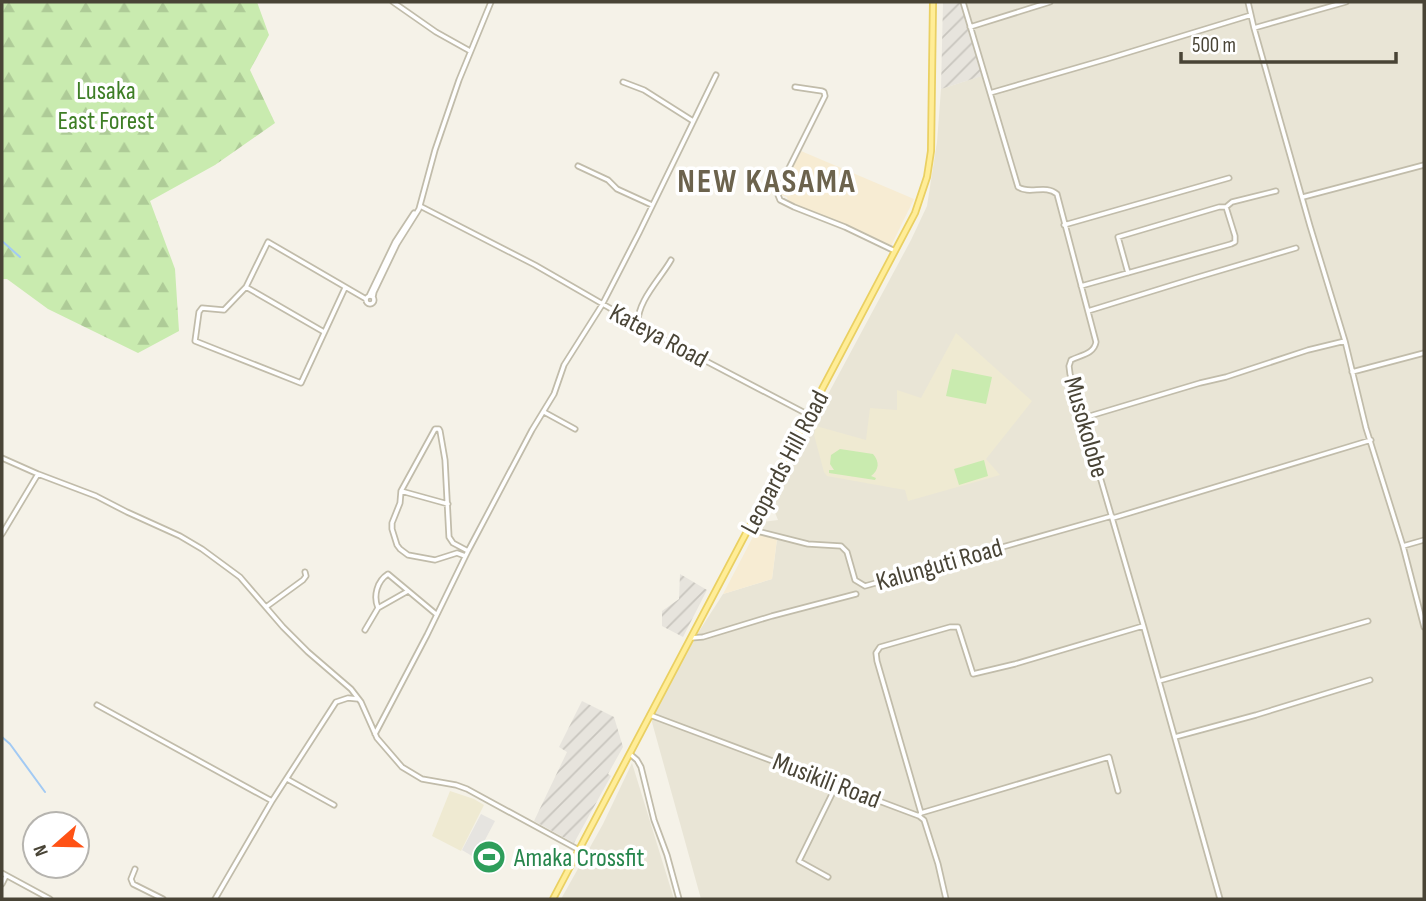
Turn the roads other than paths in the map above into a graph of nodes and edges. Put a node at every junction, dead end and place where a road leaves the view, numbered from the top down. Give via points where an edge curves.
1 (393, 2) edge
2 (491, 2) edge
3 (933, 2) edge
4 (963, 2) edge
5 (1050, 2) edge
6 (1248, 2) edge
7 (1346, 2) edge
8 (1251, 15) junction
9 (970, 27) junction
10 (1254, 28) junction
11 (470, 51) junction
12 (716, 75) dead end
13 (622, 82) dead end
14 (795, 87) dead end
15 (989, 93) junction
16 (693, 121) junction
17 (1424, 165) edge
18 (578, 166) dead end
19 (1229, 178) dead end
20 (1276, 191) dead end
21 (1303, 197) junction
22 (652, 205) junction
23 (419, 207) junction
24 (1226, 207) junction
25 (1065, 225) junction
26 (1296, 248) dead end
27 (895, 251) junction
28 (671, 260) dead end
29 (1128, 273) junction
30 (1081, 286) junction
31 (246, 287) junction
32 (345, 288) junction
33 (602, 305) junction
34 (1088, 311) junction
35 (638, 325) junction
36 (324, 332) junction
37 (1345, 341) junction
38 (1424, 353) edge
39 (1352, 372) junction
40 (544, 412) junction
41 (809, 415) junction
42 (1083, 418) junction
43 (575, 429) dead end
44 (1371, 440) junction
45 (2, 458) edge
46 (38, 474) junction
47 (401, 491) junction
48 (448, 504) junction
49 (1112, 517) junction
50 (749, 529) junction
51 (2, 534) edge
52 (1424, 540) edge
53 (1404, 546) junction
54 (467, 553) junction
55 (305, 572) dead end
56 (408, 591) junction
57 (856, 594) dead end
58 (266, 607) junction
59 (377, 608) junction
60 (436, 614) junction
61 (1368, 621) dead end
62 (1144, 626) junction
63 (1424, 627) edge
64 (365, 630) dead end
65 (691, 638) junction
66 (1370, 680) dead end
67 (1159, 681) junction
68 (358, 699) junction
69 (97, 705) dead end
70 (650, 715) junction
71 (375, 734) junction
72 (1175, 737) junction
73 (630, 754) junction
74 (287, 779) junction
75 (837, 784) junction
76 (1118, 791) dead end
77 (272, 801) junction
78 (334, 805) dead end
79 (920, 814) junction
80 (579, 850) junction
81 (135, 869) dead end
82 (1221, 870) dead end
83 (1213, 873) junction
84 (4, 874) edge
85 (828, 877) dead end
86 (2, 884) edge
87 (50, 899) edge
88 (163, 899) edge
89 (215, 899) edge
90 (553, 899) edge
91 (678, 899) edge
92 (946, 899) edge
93 (1220, 899) edge

1 - 11 street
2 - 11 street
3 - 27 main road, Leopards Hill Road via 929,164 915,213
4 - 9 street, Musokolobe
5 - 9 street
6 - 8 street
7 - 10 street
8 - 10 street
8 - 15 street
9 - 15 street, Musokolobe
10 - 21 street
11 - 23 street
12 - 16 street
13 - 16 street via 652,94
14 - 27 street via 822,91 825,99 780,186 780,200
15 - 25 street, Musokolobe via 1018,187 1054,191
16 - 22 street
17 - 21 street
18 - 22 street
19 - 25 street
20 - 24 street
21 - 37 street
22 - 33 street
23 - 32 street via 395,242 369,298
23 - 33 street, Kateya Road
24 - 29 street via 1235,242
24 - 29 street via 1118,237
25 - 30 street, Musokolobe
26 - 34 street
27 - 41 main road, Leopards Hill Road
28 - 35 street via 645,300
29 - 30 street
30 - 34 street, Musokolobe
31 - 32 street via 268,242
31 - 36 street
31 - 36 street via 224,310 202,308 195,341 301,383
32 - 36 street
33 - 35 street, Kateya Road
33 - 40 street via 564,365
34 - 42 street, Musokolobe via 1096,346 1071,360 1069,366
35 - 41 street, Kateya Road
37 - 39 street
37 - 42 street
38 - 39 street
39 - 44 street
40 - 43 street
40 - 54 street
41 - 50 main road, Leopards Hill Road
42 - 49 street, Musokolobe
44 - 49 street
44 - 53 street
45 - 46 street
46 - 51 street
46 - 58 street via 180,536 240,577
47 - 48 street
47 - 48 street via 437,428
47 - 54 street via 391,526 400,549 432,560
48 - 54 street via 449,537
49 - 50 street, Kalunguti Road via 865,586 855,580 841,546 808,544
49 - 62 street, Musokolobe
50 - 65 main road, Leopards Hill Road
52 - 53 street
53 - 63 street
54 - 60 street
55 - 58 street via 303,580
56 - 59 street
56 - 59 street via 386,575 377,590
56 - 60 street
57 - 65 street
58 - 68 street
59 - 64 street
60 - 71 street
61 - 67 street
62 - 67 street, Musokolobe
62 - 79 street via 973,674 958,627 880,647 877,661
65 - 70 main road, Leopards Hill Road
66 - 72 street
67 - 72 street, Musokolobe
68 - 71 street
68 - 74 street via 336,702
69 - 77 street
70 - 73 main road, Leopards Hill Road
70 - 75 street, Musikili Road
71 - 80 street via 412,774 467,789
72 - 83 street, Musokolobe
73 - 80 main road, Leopards Hill Road
73 - 91 street via 641,767
74 - 77 street
74 - 78 street
75 - 79 street, Musikili Road
75 - 85 street via 799,861
76 - 79 street via 1110,757
77 - 89 street
79 - 92 street
80 - 90 main road, Leopards Hill Road
81 - 88 street via 133,884
82 - 83 street
83 - 93 street, Musokolobe
84 - 86 street
84 - 87 street

